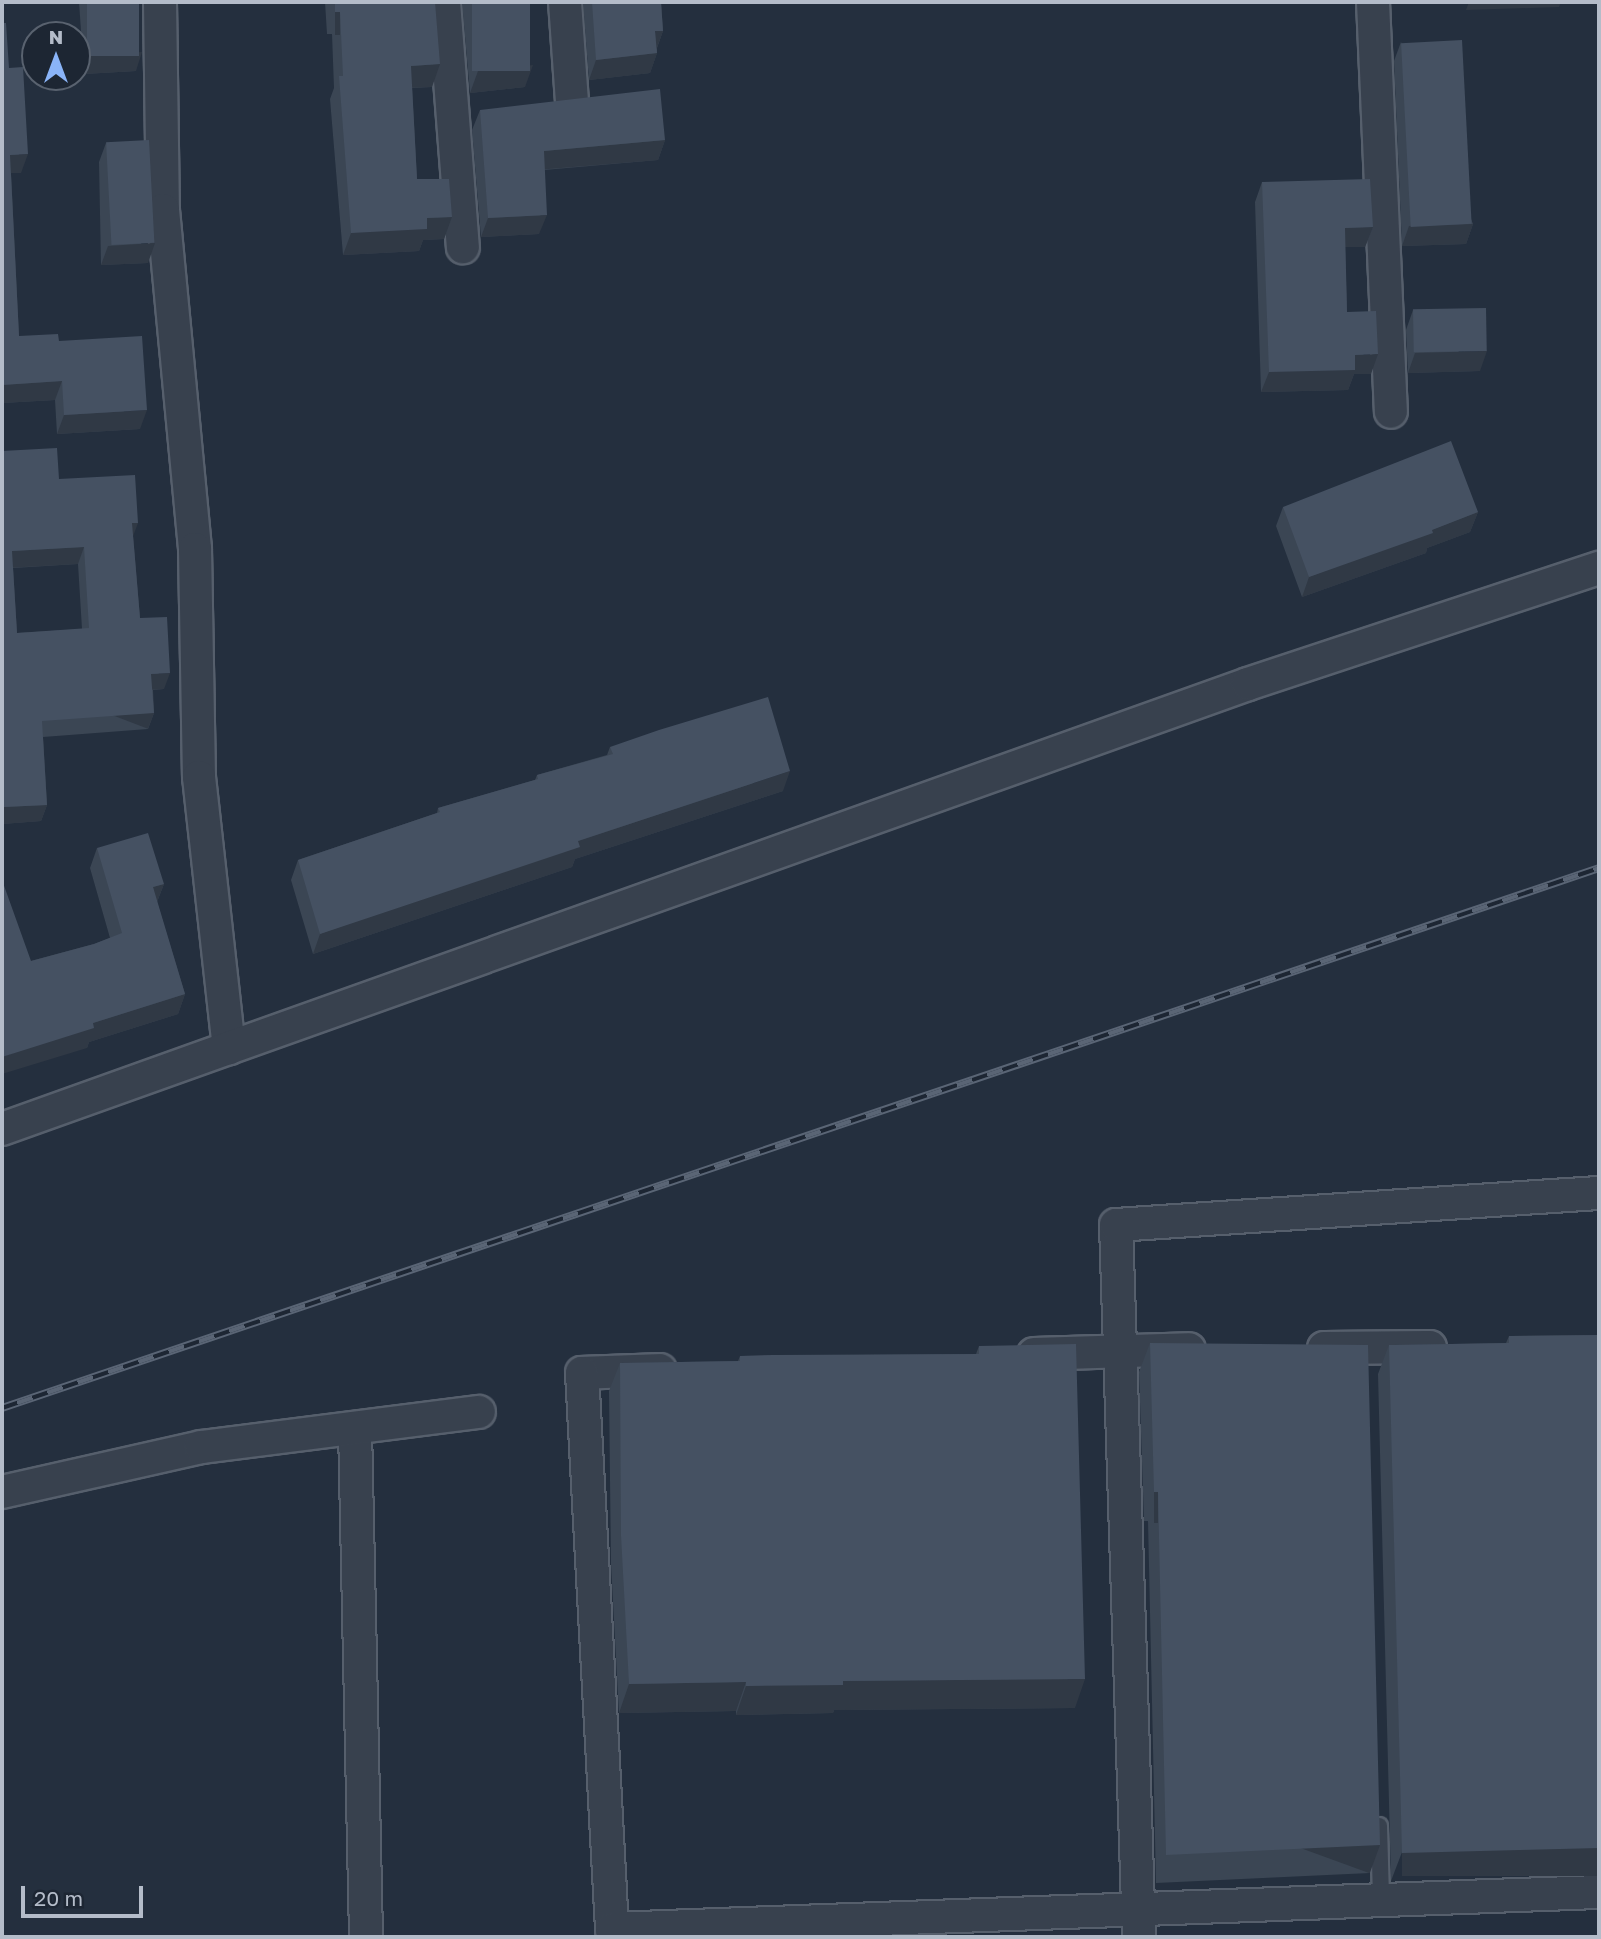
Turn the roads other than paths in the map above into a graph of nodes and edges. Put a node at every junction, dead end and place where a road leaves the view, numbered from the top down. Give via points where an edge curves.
1 (160, 2) edge
2 (443, 2) edge
3 (565, 2) edge
4 (1373, 2) edge
5 (572, 101) edge
6 (463, 247) dead end
7 (1391, 412) dead end
8 (1599, 568) edge
9 (229, 1048) junction
10 (2, 1129) edge
11 (1599, 1194) edge
12 (1463, 1346) edge
13 (1298, 1348) edge
14 (1216, 1349) edge
15 (1119, 1350) junction
16 (1009, 1355) edge
17 (693, 1368) edge
18 (479, 1412) dead end
19 (355, 1428) junction
20 (2, 1492) edge
21 (1378, 1802) edge
22 (1599, 1892) edge
23 (1381, 1899) junction
24 (1138, 1922) edge
25 (887, 1928) edge
26 (366, 1937) edge

1 - 9 street via 163,210 195,550 199,777
2 - 6 street via 465,112
3 - 5 street
4 - 7 street
8 - 9 street via 1248,684
9 - 10 street
11 - 15 street via 1115,1225
12 - 13 street via 1367,1354
14 - 15 street
15 - 16 street
15 - 24 street
17 - 25 street via 583,1373 612,1929
18 - 19 street
19 - 20 street via 201,1447
19 - 26 street
21 - 23 lane
22 - 23 street
23 - 24 street
24 - 25 street

